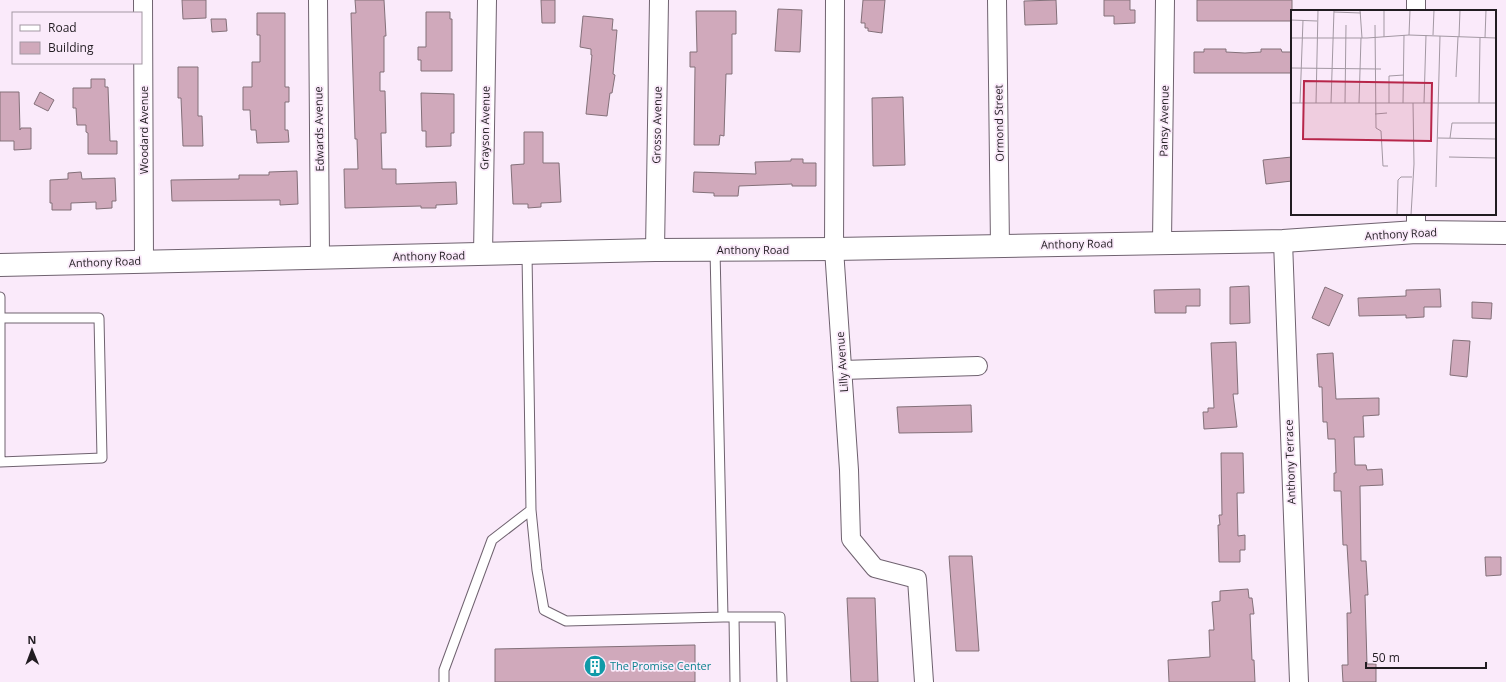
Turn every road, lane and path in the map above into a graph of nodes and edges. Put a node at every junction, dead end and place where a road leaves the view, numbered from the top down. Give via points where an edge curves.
1 (143, 0) edge
2 (318, 0) edge
3 (487, 0) edge
4 (659, 0) edge
5 (835, 0) edge
6 (997, 0) edge
7 (1165, 0) edge
8 (1416, 223) edge
9 (1506, 233) edge
10 (1284, 241) junction
11 (1162, 242) junction
12 (1000, 246) junction
13 (834, 249) junction
14 (655, 250) junction
15 (715, 250) junction
16 (527, 254) junction
17 (483, 255) junction
18 (320, 257) junction
19 (144, 261) junction
20 (0, 265) edge
21 (0, 297) edge
22 (0, 318) edge
23 (978, 366) dead end
24 (842, 370) junction
25 (0, 462) edge
26 (531, 510) junction
27 (723, 617) junction
28 (734, 617) junction
29 (444, 682) edge
30 (735, 682) edge
31 (782, 682) edge
32 (924, 682) edge
33 (1299, 682) edge

1 - 19 street, Woodard Avenue
2 - 18 street, Edwards Avenue
3 - 17 street, Grayson Avenue
4 - 14 street, Grosso Avenue
5 - 13 street, Lilly Avenue
6 - 12 street, Ormond Street
7 - 11 street, Pansy Avenue
8 - 9 street, Anthony Road
8 - 10 street, Anthony Road
10 - 11 street, Anthony Road
10 - 33 street, Anthony Terrace
11 - 12 street, Anthony Road
12 - 13 street, Anthony Road
13 - 15 street, Anthony Road
13 - 24 street, Lilly Avenue
14 - 15 street, Anthony Road
14 - 16 street, Anthony Road
15 - 27 lane
16 - 17 street, Anthony Road
16 - 26 lane
17 - 18 street, Anthony Road
18 - 19 street, Anthony Road
19 - 20 street, Anthony Road
21 - 22 lane
22 - 25 lane
22 - 25 lane via 99,318 102,458
23 - 24 street
24 - 32 street, Lilly Avenue via 851,539 875,568 917,579
26 - 27 lane via 544,610 566,621
26 - 29 lane via 492,540 444,670
27 - 28 lane
28 - 30 lane
28 - 31 lane via 780,617

